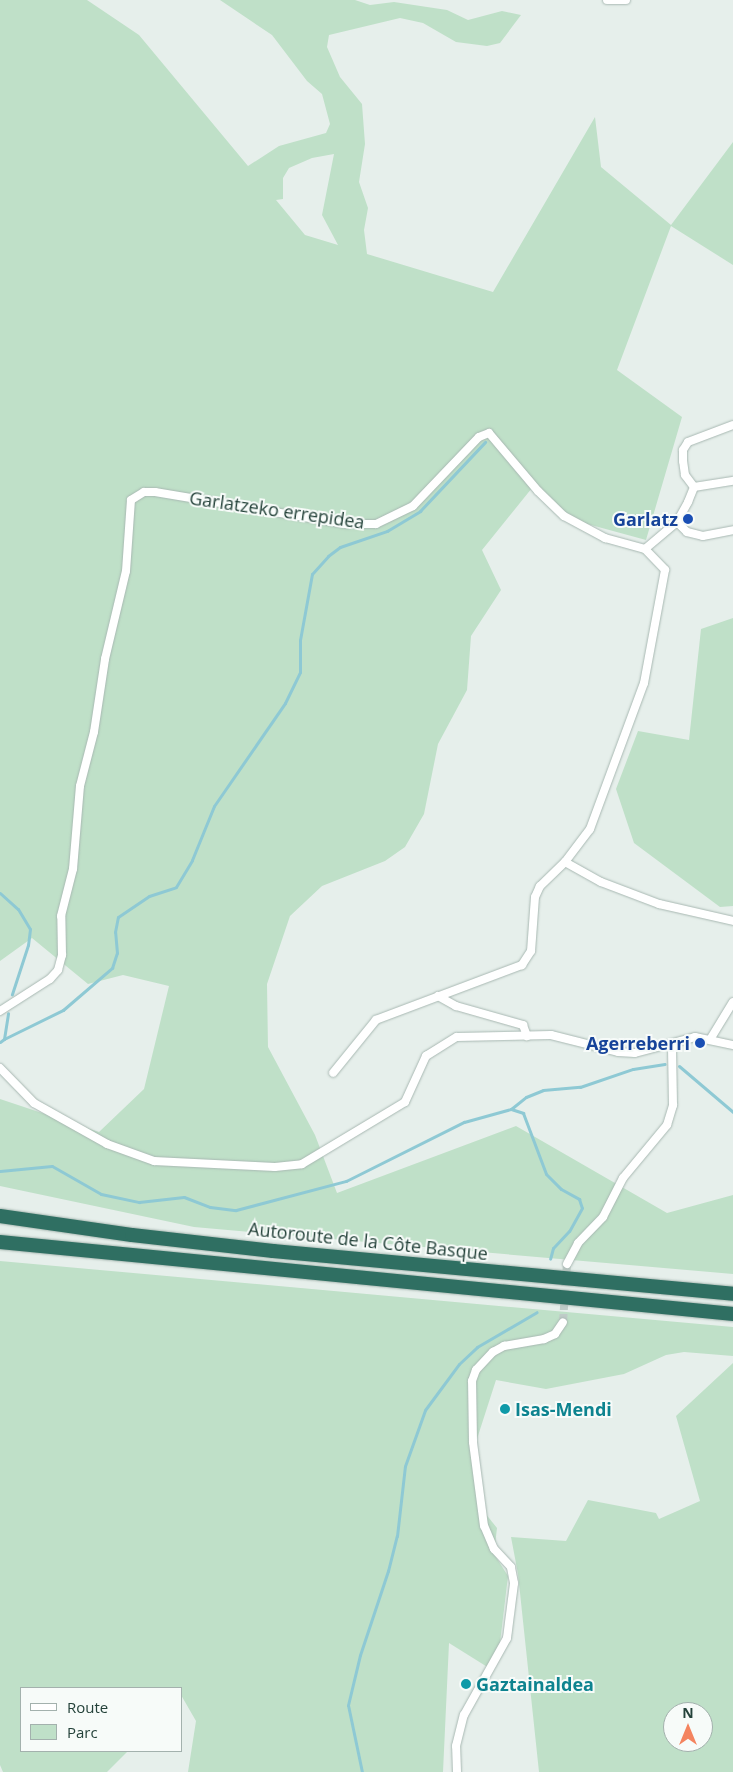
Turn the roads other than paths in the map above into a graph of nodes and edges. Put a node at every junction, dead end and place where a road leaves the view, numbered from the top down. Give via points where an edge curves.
1 (607, 0) edge
2 (626, 0) edge
3 (733, 425) edge
4 (733, 481) edge
5 (694, 487) junction
6 (676, 522) junction
7 (733, 530) edge
8 (645, 550) junction
9 (566, 862) junction
10 (733, 921) edge
11 (438, 996) junction
12 (733, 1002) edge
13 (0, 1011) edge
14 (527, 1036) junction
15 (712, 1038) junction
16 (672, 1045) junction
17 (733, 1045) edge
18 (0, 1068) edge
19 (333, 1073) dead end
20 (0, 1216) edge
21 (0, 1242) edge
22 (567, 1264) tunnel mouth
23 (733, 1294) edge
24 (733, 1314) edge
25 (563, 1322) tunnel mouth
26 (457, 1772) edge

1 - 2 street
3 - 5 street via 688,442 683,450 685,475
4 - 5 street
5 - 6 street
6 - 7 street via 687,532 703,536
6 - 8 street
8 - 9 street, Garlatzeko errepidea via 658,559 665,570 666,580 644,683 590,829
8 - 13 street, Garlatzeko errepidea via 605,538 564,516 538,491 489,433 482,434 413,506 376,524 347,524 155,492 137,494 131,500 126,571 104,659 94,732 80,786 73,868 61,916 62,955 58,970 50,979
9 - 10 street via 601,882 659,904
9 - 11 street, Garlatzeko errepidea via 540,886 533,912 531,950 522,965
11 - 14 street via 456,1006 523,1025
11 - 19 street, Garlatzeko errepidea via 376,1020
12 - 15 street
14 - 16 street via 565,1038 618,1052 647,1052
14 - 18 street via 457,1037 439,1045 426,1056 416,1072 405,1102 302,1164 275,1167 154,1161 106,1144 34,1102
15 - 16 street via 688,1039
15 - 17 street
16 - 22 street via 673,1105 667,1125 623,1178 603,1217 578,1243
20 - 23 highway, Autoroute de la Côte Basque via 132,1235
21 - 24 highway, Autoroute de la Côte Basque
25 - 26 street via 555,1334 544,1339 504,1346 493,1352 479,1365 472,1381 473,1442 484,1526 494,1549 511,1567 514,1583 507,1638 464,1715 456,1746

